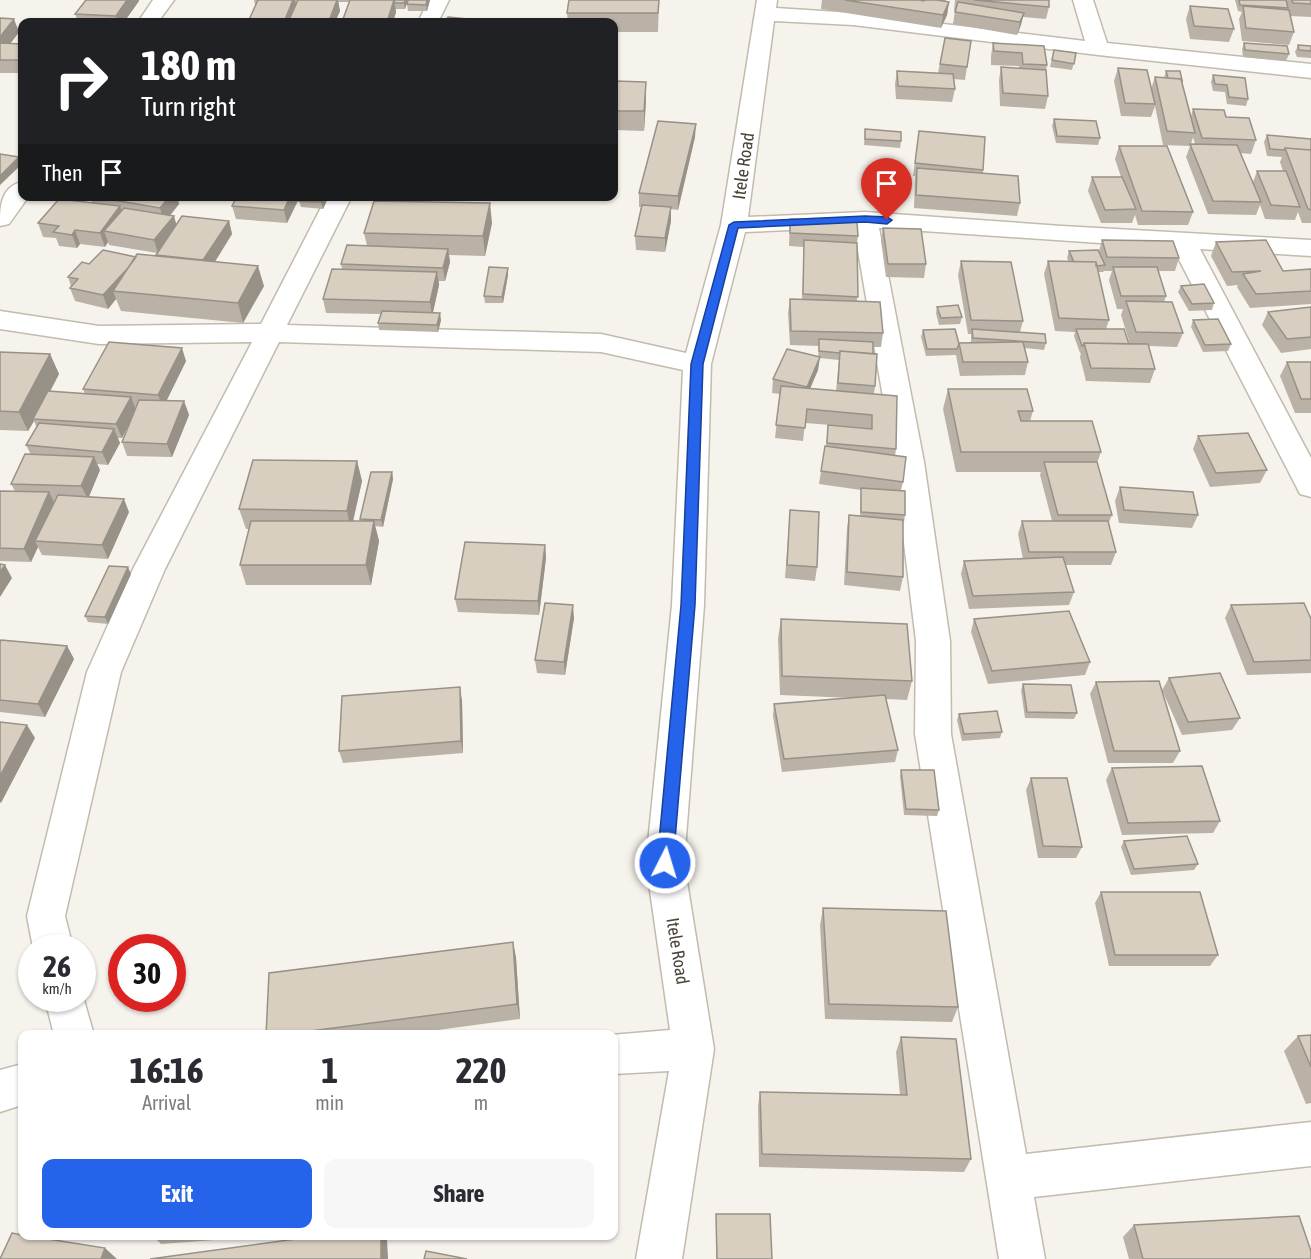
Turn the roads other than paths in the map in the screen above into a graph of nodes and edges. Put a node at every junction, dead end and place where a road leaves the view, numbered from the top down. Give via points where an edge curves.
1 (164, 0) edge
2 (439, 0) edge
3 (1083, 0) edge
4 (766, 7) edge
5 (150, 18) edge
6 (430, 18) edge
7 (1098, 49) junction
8 (1311, 71) edge
9 (18, 194) edge
10 (337, 201) edge
11 (0, 219) edge
12 (865, 219) junction
13 (734, 225) junction
14 (1182, 240) junction
15 (1311, 248) edge
16 (0, 320) edge
17 (271, 333) junction
18 (697, 364) junction
19 (1311, 486) edge
20 (50, 934) edge
21 (68, 1012) edge
22 (73, 1030) edge
23 (693, 1049) junction
24 (618, 1054) edge
25 (18, 1086) edge
26 (0, 1090) edge
27 (1311, 1144) edge
28 (1009, 1178) junction
29 (659, 1259) edge
30 (1022, 1259) edge

1 - 5 street
2 - 6 street
3 - 7 street
4 - 7 street
4 - 13 street, Itele Road
7 - 8 street
9 - 11 street
10 - 17 street
12 - 13 street
12 - 14 street
12 - 28 street via 909,462 933,641 933,734
13 - 18 street, Itele Road
14 - 15 street
14 - 19 street
16 - 17 street via 99,335
17 - 18 street via 601,343
17 - 20 street via 149,568 104,672 46,916
18 - 23 street, Itele Road via 688,605 665,863
21 - 22 street
23 - 24 street
23 - 29 street, Itele Road
25 - 26 street
27 - 28 street
28 - 30 street

